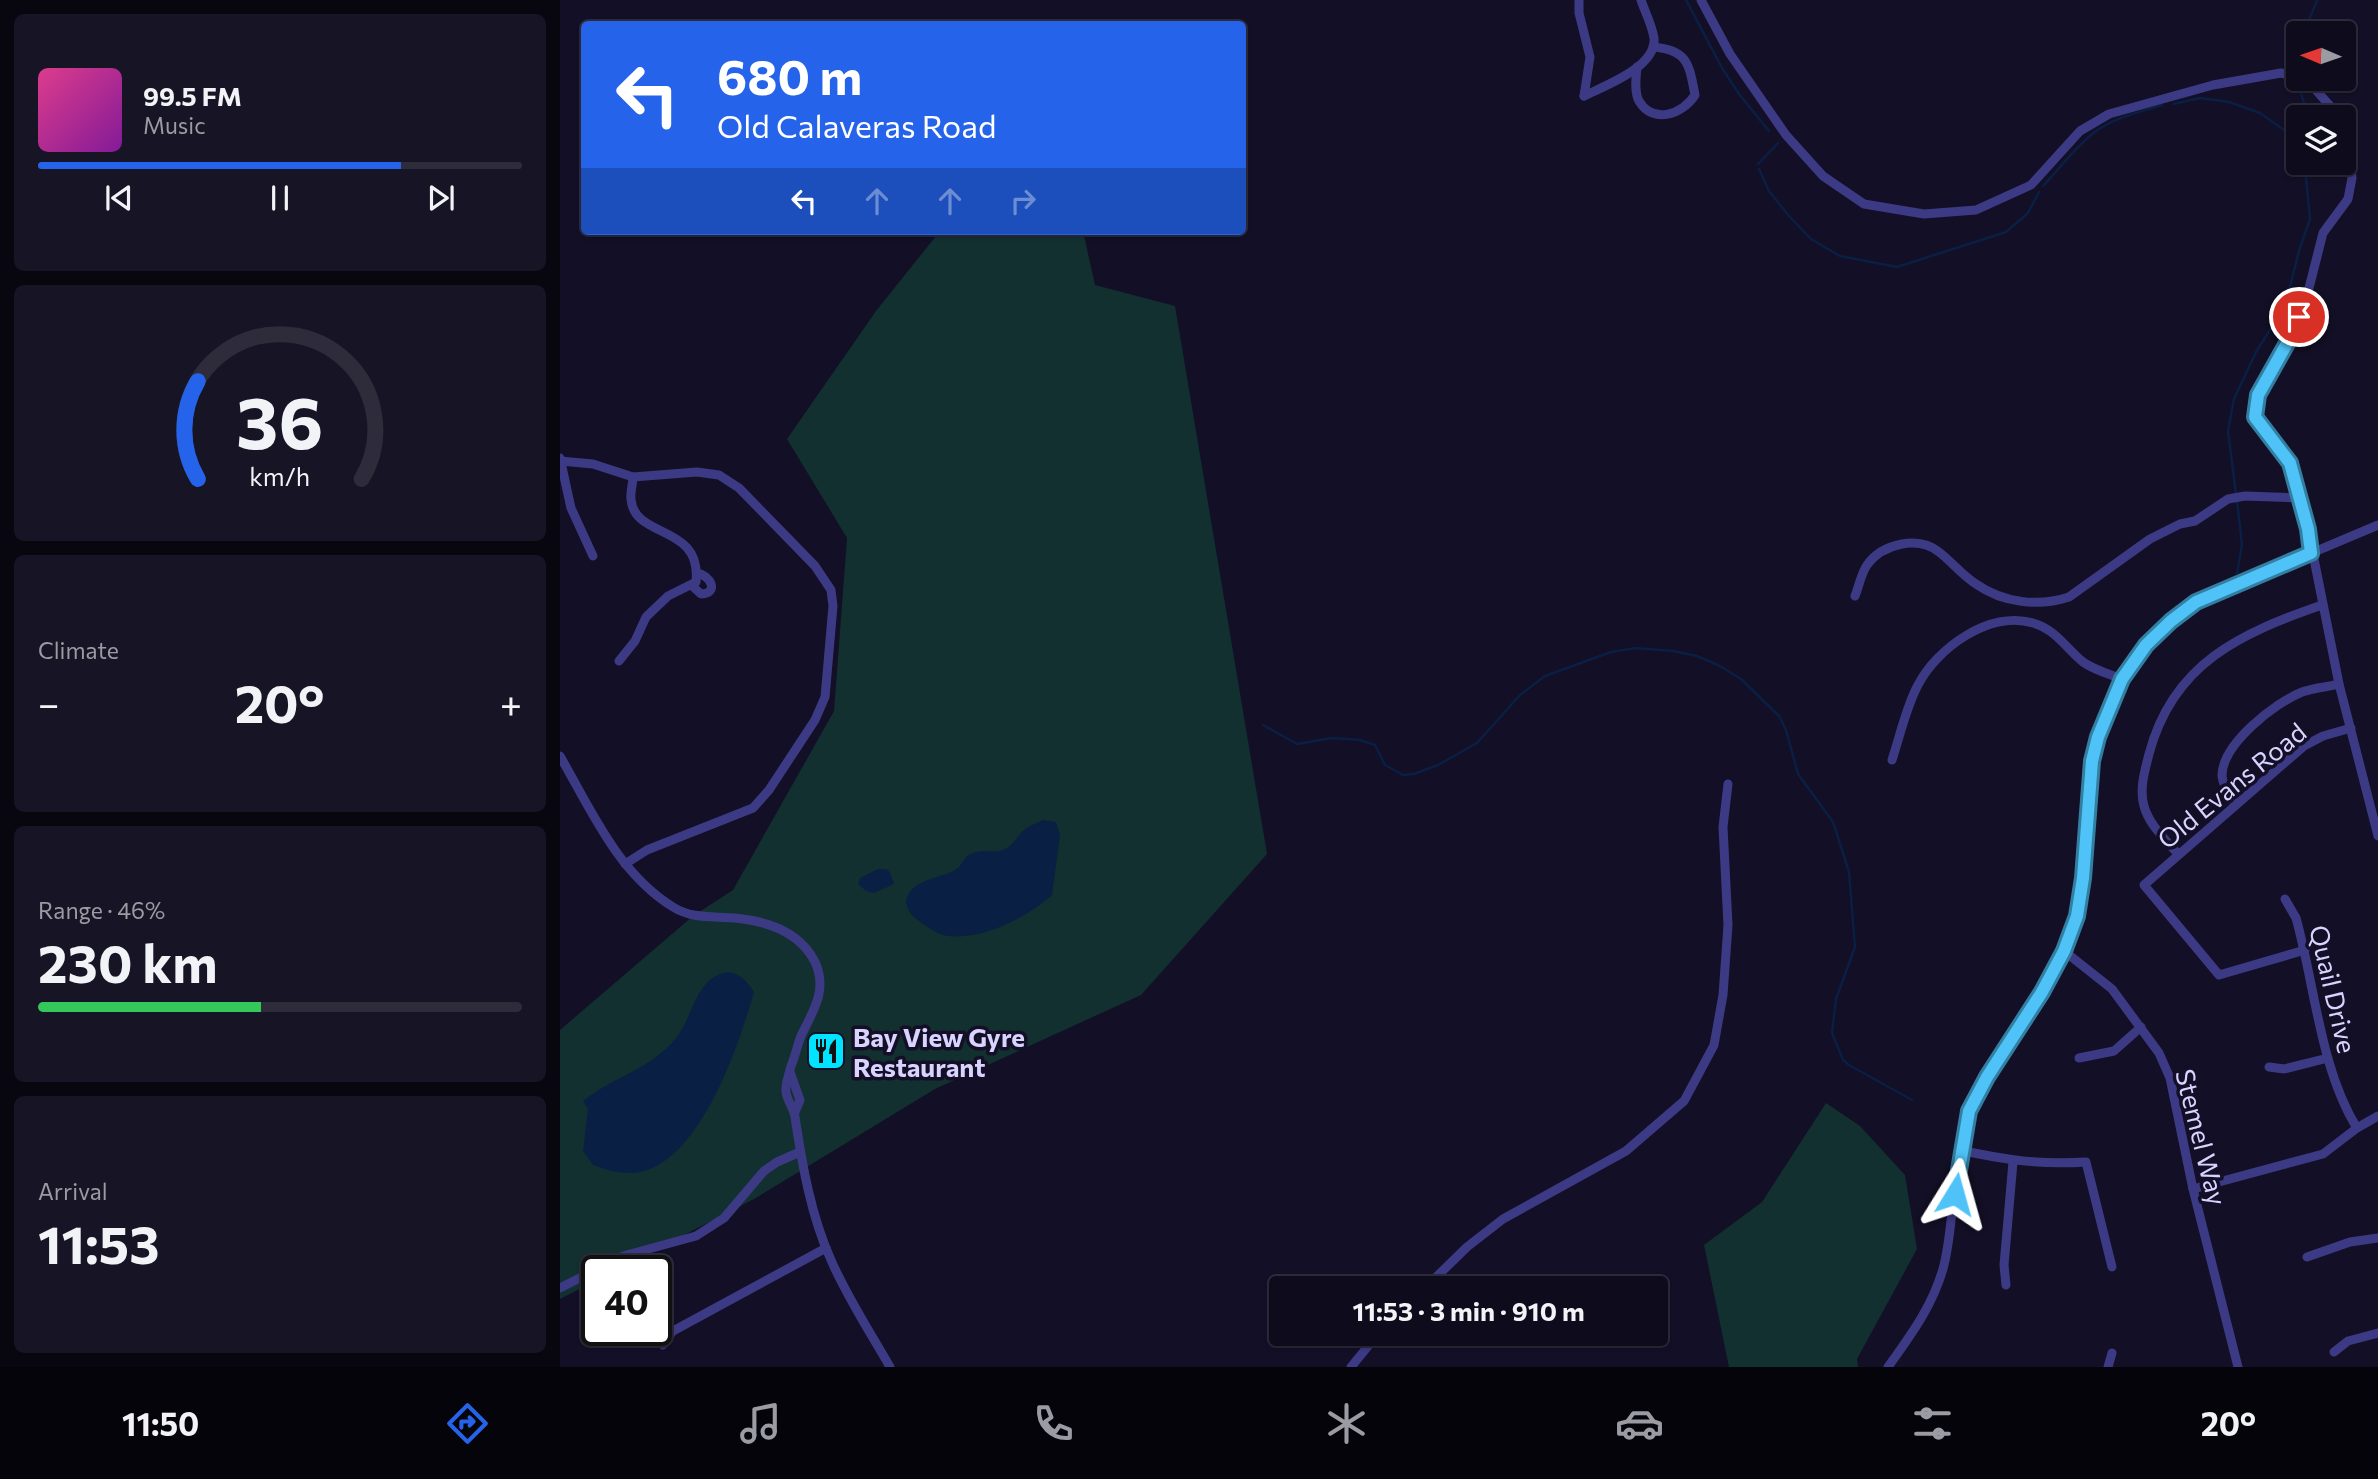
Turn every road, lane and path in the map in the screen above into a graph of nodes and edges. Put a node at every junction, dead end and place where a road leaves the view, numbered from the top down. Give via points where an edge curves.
1 (1579, 0) edge
2 (1641, 0) edge
3 (1701, 0) edge
4 (1653, 47) junction
5 (1637, 67) junction
6 (2286, 74) edge
7 (2317, 91) edge
8 (2329, 105) edge
9 (2352, 175) edge
10 (560, 460) edge
11 (633, 477) junction
12 (2299, 498) junction
13 (2378, 526) edge
14 (2311, 553) junction
15 (593, 556) dead end
16 (697, 573) junction
17 (691, 584) junction
18 (1855, 596) dead end
19 (2322, 605) junction
20 (619, 661) dead end
21 (2122, 679) junction
22 (2339, 684) junction
23 (2351, 728) junction
24 (560, 756) edge
25 (1892, 760) dead end
26 (1728, 784) dead end
27 (2372, 790) edge
28 (2235, 804) junction
29 (2378, 836) edge
30 (2178, 853) junction
31 (625, 864) junction
32 (2285, 899) dead end
33 (2305, 950) junction
34 (2064, 951) junction
35 (2141, 1027) junction
36 (2079, 1058) dead end
37 (2328, 1058) junction
38 (2269, 1067) dead end
39 (2378, 1116) edge
40 (2357, 1128) junction
41 (1961, 1150) junction
42 (800, 1152) junction
43 (2013, 1162) junction
44 (2193, 1189) junction
45 (2378, 1238) edge
46 (826, 1248) junction
47 (2307, 1257) dead end
48 (2112, 1266) dead end
49 (1437, 1276) edge
50 (2006, 1285) dead end
51 (560, 1288) edge
52 (672, 1332) edge
53 (2378, 1333) edge
54 (1368, 1346) edge
55 (2334, 1352) dead end
56 (2112, 1353) dead end
57 (890, 1367) edge
58 (1351, 1367) edge
59 (1888, 1367) edge
60 (2108, 1367) edge
61 (2238, 1367) edge

1 - 5 street via 1590,57 1584,96
2 - 4 street
3 - 6 street via 1730,54 1786,135 1823,176 1864,204 1924,214 1976,210 2031,185 2080,131 2109,114 2213,85
4 - 5 street
4 - 5 street via 1682,54 1695,95 1688,107 1657,115 1640,103
7 - 8 street
9 - 12 street via 2348,199 2323,233 2307,296 2290,338 2258,395 2255,417 2290,463
10 - 11 street via 593,464
10 - 15 street via 571,508
11 - 16 street via 631,499 637,516 678,538 698,566
11 - 31 street via 697,472 719,475 739,488 815,566 831,590 834,606 825,697 769,790 753,808 647,850
12 - 14 street
12 - 18 street via 2237,497 2195,521 2150,538 2070,597 2055,602 2025,602 1999,595 1977,585 1939,551 1910,542 1871,561
13 - 14 street
14 - 19 street
14 - 21 street via 2196,602 2146,645
16 - 17 street
16 - 17 street via 709,579 712,590 701,594
17 - 20 street via 668,596 646,617
19 - 22 street
19 - 30 street via 2252,632 2218,651 2190,676 2164,712 2142,788 2149,818
21 - 25 street via 2091,667 2054,633 2033,623 1987,625 1958,641 1933,663 1918,685
21 - 34 street via 2092,761 2083,878 2077,916
22 - 23 street
22 - 28 street via 2303,692 2273,708 2244,734 2225,760 2222,777
23 - 27 street
23 - 28 street, Old Evans Road via 2304,746
24 - 31 street
26 - 49 street via 1723,827 1728,925 1723,995 1714,1045 1684,1101 1626,1151 1503,1219
27 - 29 street
28 - 30 street, Old Evans Road
30 - 33 street, Old Evans Road via 2144,885 2219,975
31 - 42 street via 674,908 693,916 765,924 805,946 818,971 821,990 790,1072 800,1100 795,1112
32 - 33 street, Quail Drive
33 - 37 street, Quail Drive
34 - 35 street, Stemel Way via 2112,989
34 - 41 street via 1978,1093
35 - 36 street via 2114,1051
35 - 44 street, Stemel Way via 2170,1078
37 - 38 street via 2284,1069
37 - 40 street, Quail Drive via 2344,1106
39 - 40 street
40 - 44 street via 2323,1154
41 - 43 street
41 - 59 street via 1943,1266 1921,1321
42 - 46 street
42 - 51 street via 764,1171 724,1218 696,1236 623,1256
43 - 48 street via 2086,1162
43 - 50 street
44 - 61 street, Stemel Way
45 - 47 street
46 - 52 street
46 - 57 street
53 - 55 street via 2347,1341
54 - 58 street
56 - 60 street

